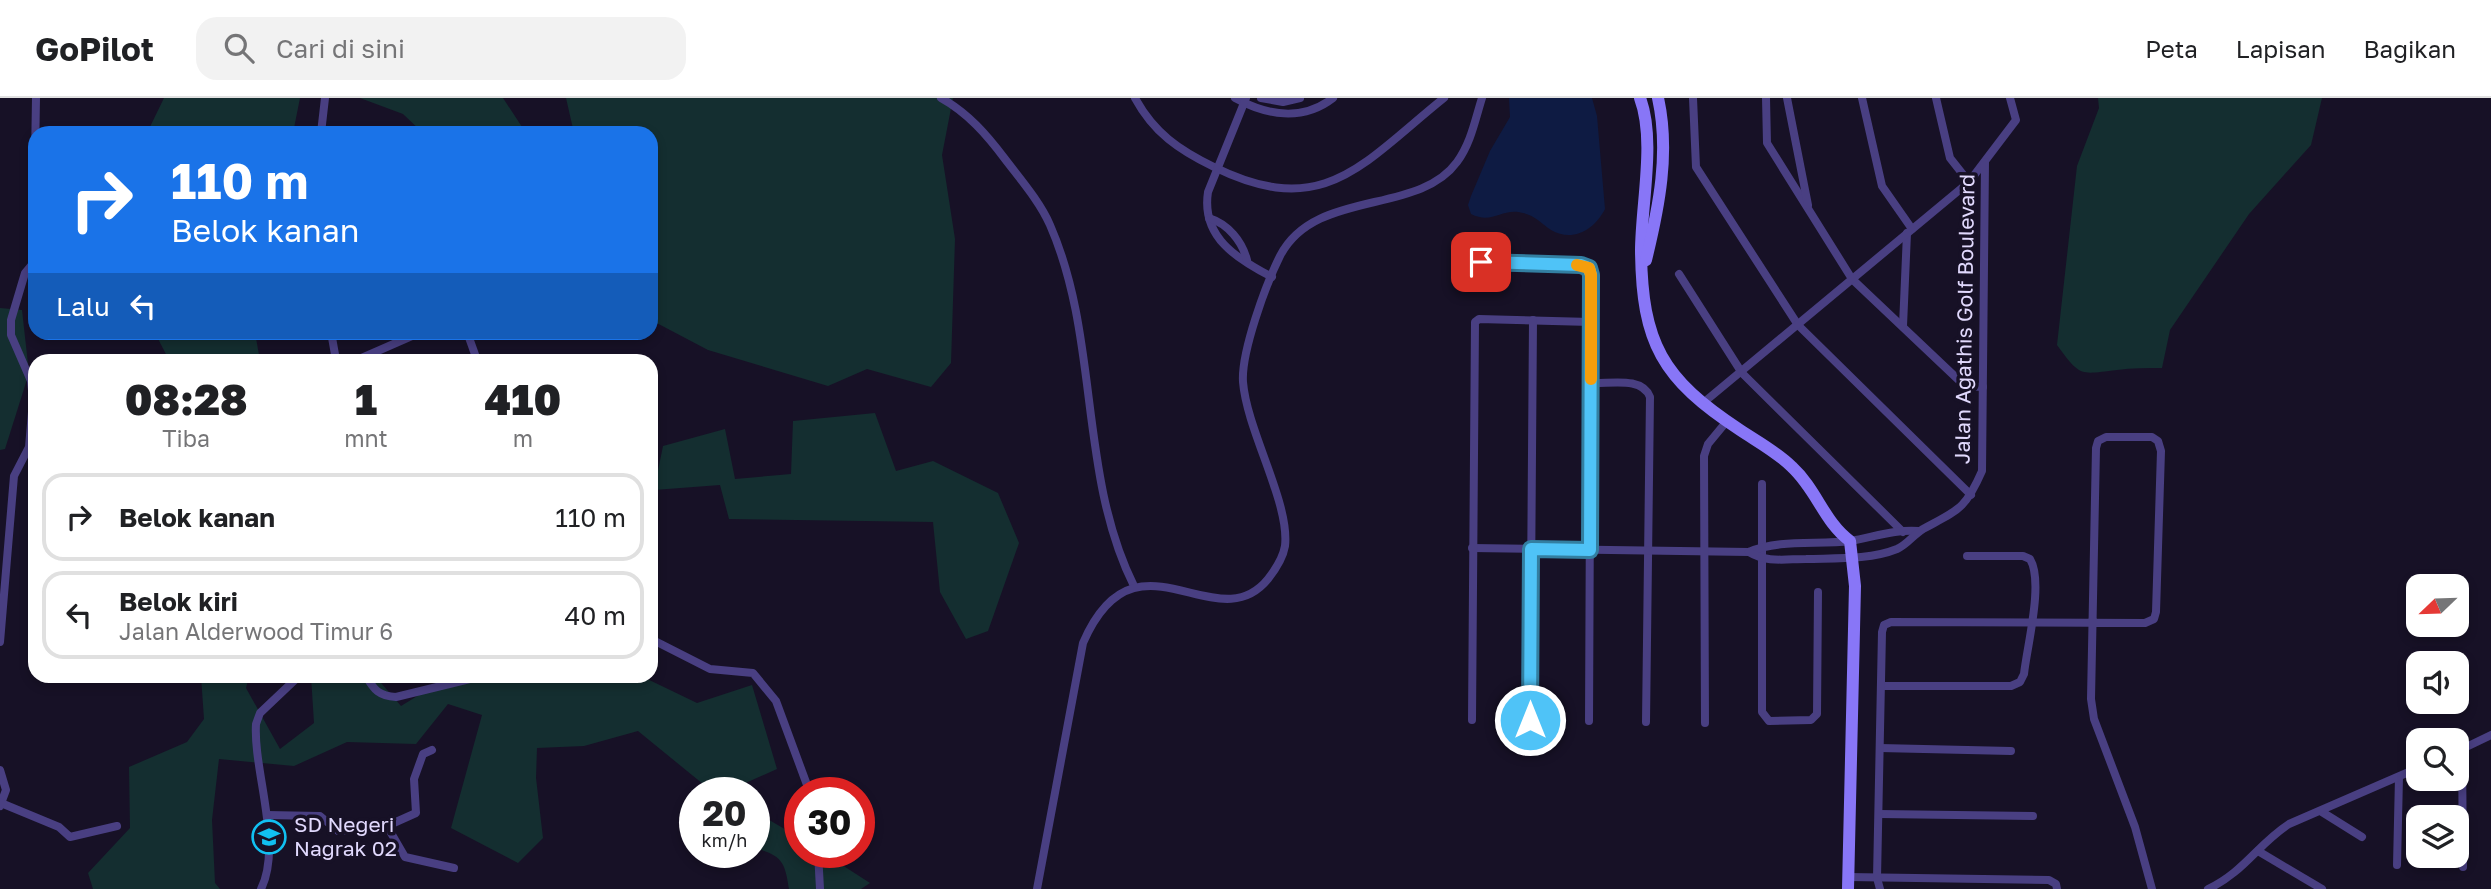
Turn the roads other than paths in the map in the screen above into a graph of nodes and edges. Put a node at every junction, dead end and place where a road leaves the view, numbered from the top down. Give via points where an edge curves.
1 (36, 98) edge
2 (325, 98) edge
3 (941, 98) edge
4 (1135, 98) edge
5 (1235, 98) edge
6 (1261, 98) edge
7 (1300, 98) edge
8 (1333, 98) edge
9 (1444, 98) edge
10 (1482, 98) edge
11 (1640, 98) edge
12 (1658, 98) edge
13 (1693, 98) edge
14 (1766, 98) edge
15 (1787, 98) edge
16 (1862, 98) edge
17 (1936, 98) edge
18 (2010, 98) edge
19 (1245, 100) edge
20 (36, 126) edge
21 (322, 126) edge
22 (1985, 162) junction
23 (1217, 169) junction
24 (1969, 182) junction
25 (1809, 209) junction
26 (1209, 218) junction
27 (1909, 231) junction
28 (1247, 260) junction
29 (1481, 262) dead end
30 (28, 269) edge
31 (1679, 274) dead end
32 (1272, 277) junction
33 (1853, 279) junction
34 (1642, 280) junction
35 (1533, 320) junction
36 (1591, 322) junction
37 (1798, 325) junction
38 (1903, 326) junction
39 (403, 340) edge
40 (371, 354) edge
41 (1742, 373) junction
42 (28, 376) edge
43 (1591, 383) junction
44 (1983, 387) junction
45 (1703, 403) junction
46 (1727, 421) junction
47 (28, 435) edge
48 (26, 453) joint
49 (1762, 484) dead end
50 (1971, 495) junction
51 (1902, 530) junction
52 (1919, 531) junction
53 (1850, 541) junction
54 (1909, 542) junction
55 (1762, 547) junction
56 (1472, 548) junction
57 (1531, 549) junction
58 (1590, 550) junction
59 (1648, 551) junction
60 (1704, 552) junction
61 (1749, 552) junction
62 (1967, 556) dead end
63 (1852, 558) junction
64 (1762, 560) junction
65 (1134, 586) junction
66 (1818, 592) dead end
67 (2031, 621) junction
68 (2092, 622) junction
69 (0, 642) edge
70 (658, 643) edge
71 (292, 683) edge
72 (370, 683) edge
73 (453, 683) edge
74 (1881, 686) junction
75 (1472, 720) dead end
76 (1530, 720) dead end
77 (1589, 721) dead end
78 (1646, 722) dead end
79 (1705, 723) dead end
80 (2491, 736) edge
81 (2469, 746) edge
82 (1880, 748) junction
83 (432, 750) dead end
84 (2011, 751) dead end
85 (0, 770) edge
86 (2406, 774) edge
87 (804, 777) edge
88 (2399, 777) junction
89 (1, 805) edge
90 (2322, 812) junction
91 (1879, 814) junction
92 (267, 815) junction
93 (2033, 816) dead end
94 (117, 826) dead end
95 (387, 826) junction
96 (2362, 837) dead end
97 (2258, 851) junction
98 (2397, 865) dead end
99 (454, 868) dead end
100 (819, 868) edge
101 (1877, 878) junction
102 (1848, 883) edge
103 (2057, 886) edge
104 (261, 889) edge
105 (820, 889) edge
106 (1037, 889) edge
107 (1880, 889) edge
108 (2152, 889) edge
109 (2208, 889) edge
110 (2322, 889) edge

1 - 20 street
2 - 21 street
3 - 65 street via 983,130 1049,222 1060,249 1079,332 1111,531
4 - 23 street via 1159,133
5 - 19 street
6 - 7 street via 1283,102
8 - 19 street via 1290,114 1273,113
9 - 23 street via 1356,168 1312,188 1286,191 1262,187
10 - 32 street via 1456,164 1417,189 1315,222 1297,234
11 - 34 street via 1647,128
12 - 34 street via 1664,153 1657,214
13 - 37 street via 1696,167
14 - 25 street via 1767,143
15 - 25 street
16 - 27 street via 1882,186
17 - 24 street via 1950,158
18 - 22 street via 2015,120
19 - 23 street
22 - 24 street
22 - 44 street, Jalan Agathis Golf Boulevard
23 - 26 street via 1208,191
24 - 27 street
25 - 33 street
26 - 28 street via 1212,230 1233,255
26 - 28 street via 1223,222 1244,248
27 - 33 street
27 - 38 street
28 - 32 street
29 - 36 street via 1589,268
30 - 42 street via 10,328
31 - 41 street
32 - 65 street via 1246,351 1243,382 1281,519 1285,546 1278,564 1256,591 1240,599 1222,600 1165,586
33 - 37 street
33 - 38 street
34 - 45 street via 1648,330 1658,352
35 - 36 street
35 - 56 street via 1475,322
35 - 57 street
36 - 43 street
37 - 41 street
37 - 50 street
38 - 44 street via 1965,386
39 - 40 street
41 - 45 street
41 - 51 street
43 - 58 street
43 - 59 street via 1640,384 1650,397
44 - 50 street, Jalan Agathis Golf Boulevard via 1982,471
45 - 46 street
46 - 53 street via 1780,455 1804,478 1833,529
46 - 60 street via 1704,456
47 - 48 street
48 - 69 street via 14,476
49 - 55 street
50 - 52 street, Jalan Agathis Golf Boulevard via 1956,513
51 - 52 street
51 - 53 street
51 - 54 street
52 - 54 street
53 - 55 street
53 - 63 street
54 - 63 street via 1895,550
55 - 61 street
55 - 64 street
56 - 57 street
56 - 75 street
57 - 58 street
57 - 76 street
58 - 59 street
58 - 77 street
59 - 60 street
59 - 78 street
60 - 61 street
60 - 79 street
61 - 64 street
62 - 67 street via 2030,559 2034,566
63 - 64 street
63 - 102 street
64 - 66 street via 1765,717 1769,721 1811,720 1817,714
65 - 106 street via 1109,601 1093,619 1083,643
67 - 68 street
67 - 74 street via 2024,674 2011,686
67 - 74 street via 1884,625
68 - 68 street via 2098,441 2106,437 2152,438 2161,451 2157,612 2145,623
68 - 108 street via 2094,719 2135,827
70 - 87 street via 710,669 752,673 776,701
71 - 92 street via 260,713 256,724
72 - 73 street via 382,696 396,697
74 - 82 street
80 - 81 street
82 - 84 street
82 - 91 street
83 - 95 street via 423,754 414,779 416,813
85 - 89 street via 6,790
86 - 88 street
88 - 90 street
88 - 98 street
89 - 94 street via 59,827 70,836
90 - 96 street
90 - 97 street via 2289,824
91 - 93 street
91 - 101 street
92 - 95 street via 323,817 338,831
92 - 104 street via 267,869
95 - 99 street via 405,857
97 - 109 street via 2230,879
97 - 110 street
100 - 105 street
101 - 102 street
101 - 103 street via 2049,880
101 - 107 street

